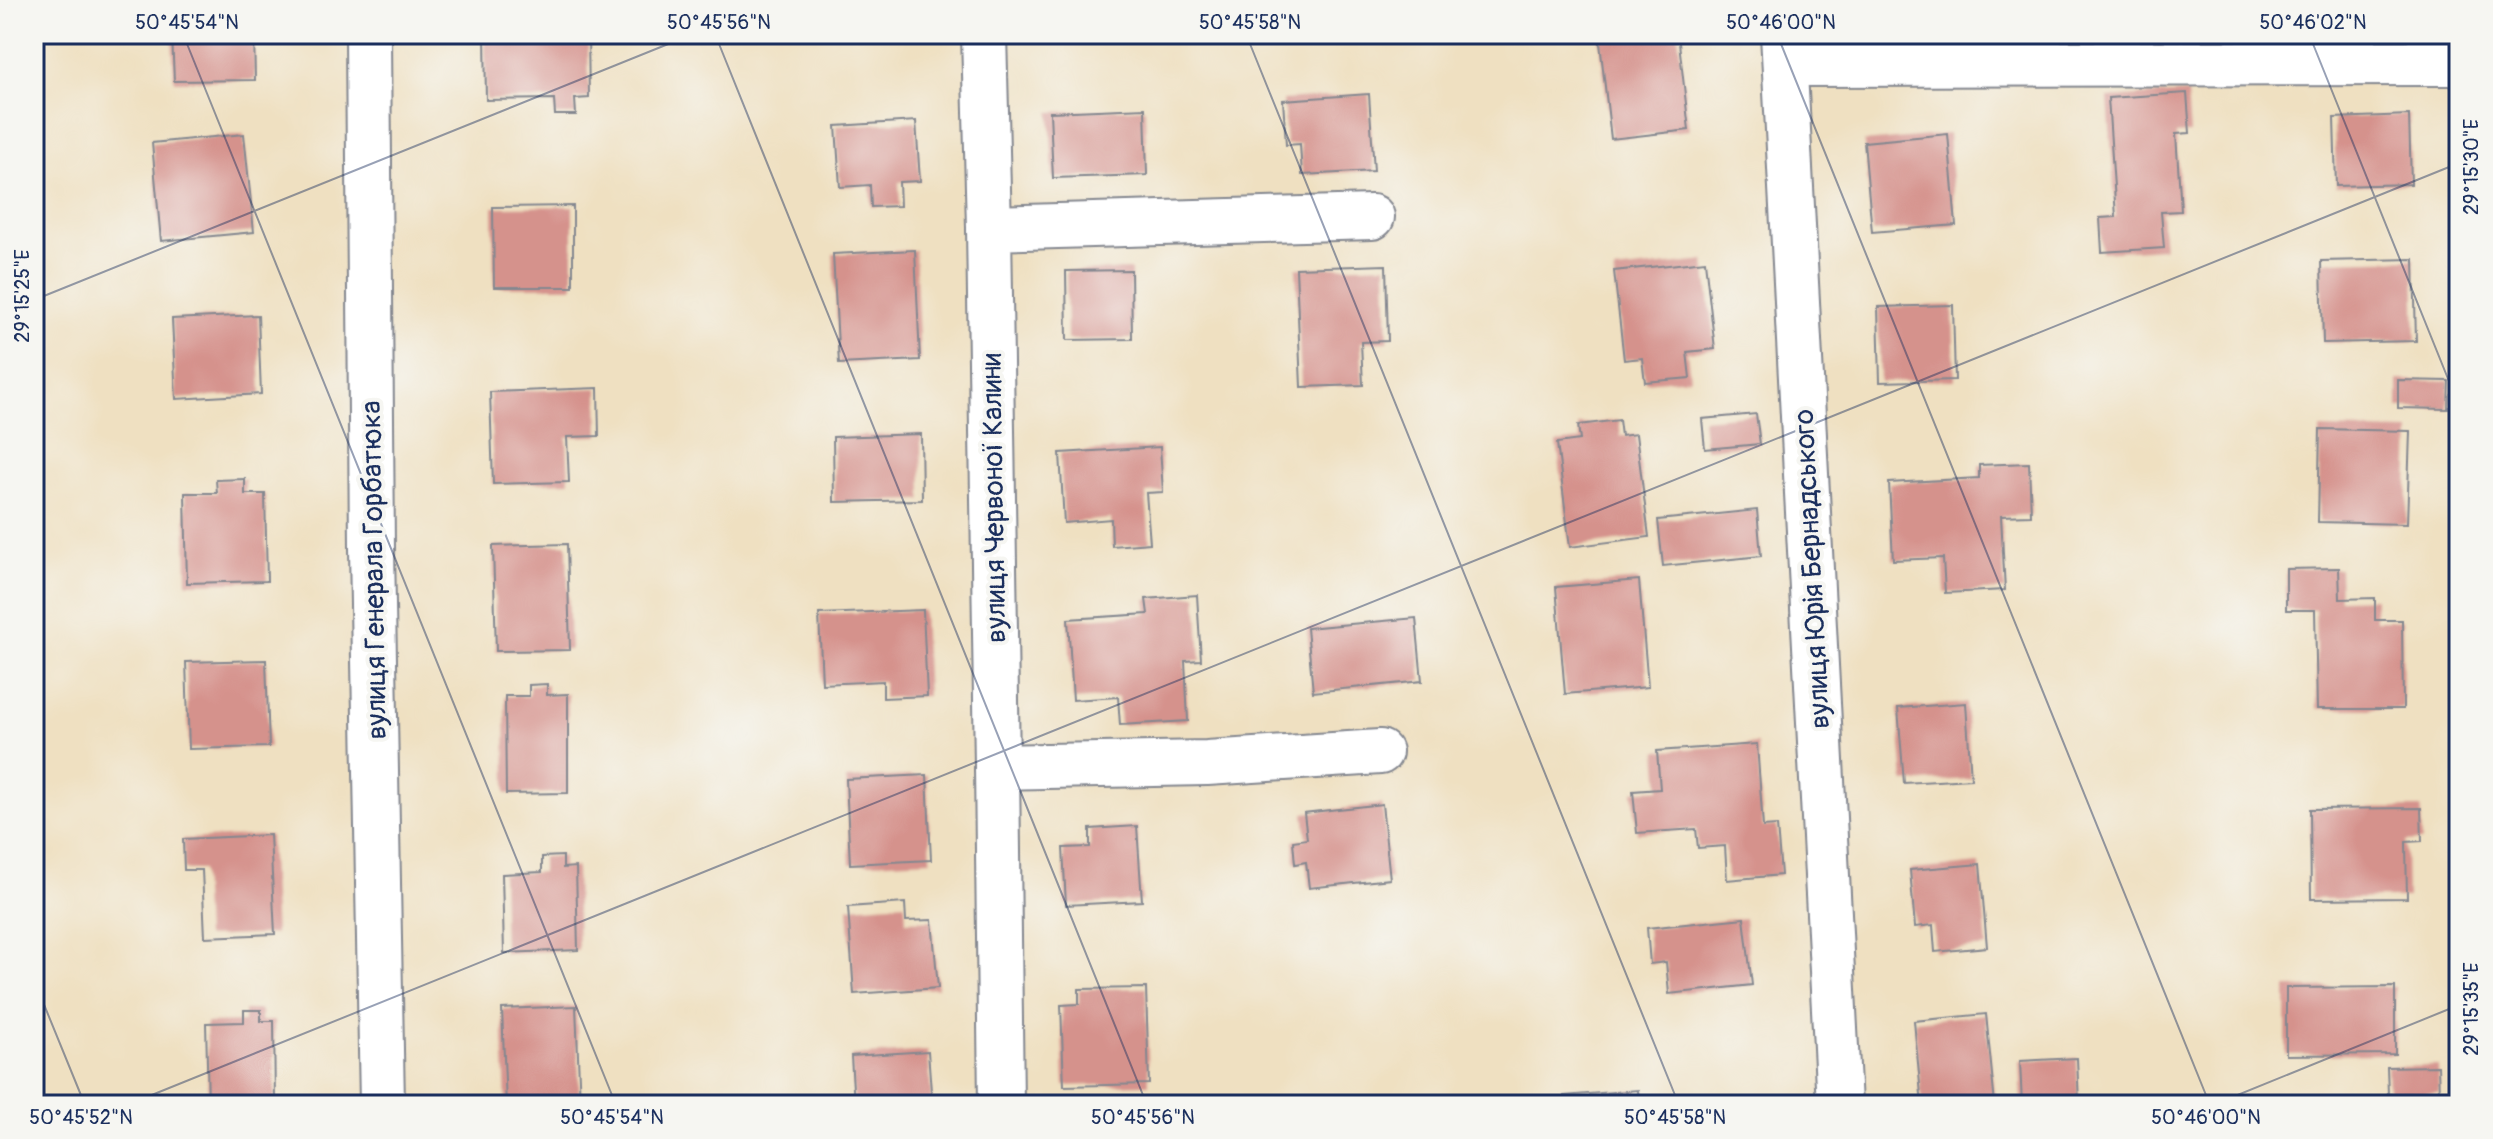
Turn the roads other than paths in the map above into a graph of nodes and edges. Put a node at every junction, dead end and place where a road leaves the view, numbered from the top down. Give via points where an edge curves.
1 (368, 34) edge
2 (984, 34) edge
3 (1784, 49) edge
4 (2459, 63) edge
5 (1372, 217) dead end
6 (989, 228) junction
7 (1380, 752) dead end
8 (997, 767) junction
9 (382, 1105) edge
10 (1001, 1105) edge
11 (1839, 1105) edge

1 - 9 street, вулиця Генерала Горбатюка
2 - 6 street, вулиця Червоної Калини
3 - 4 street
3 - 11 street, вулиця Юрія Бернадського
5 - 6 street
6 - 8 street, вулиця Червоної Калини
7 - 8 street via 1207,763
8 - 10 street, вулиця Червоної Калини

